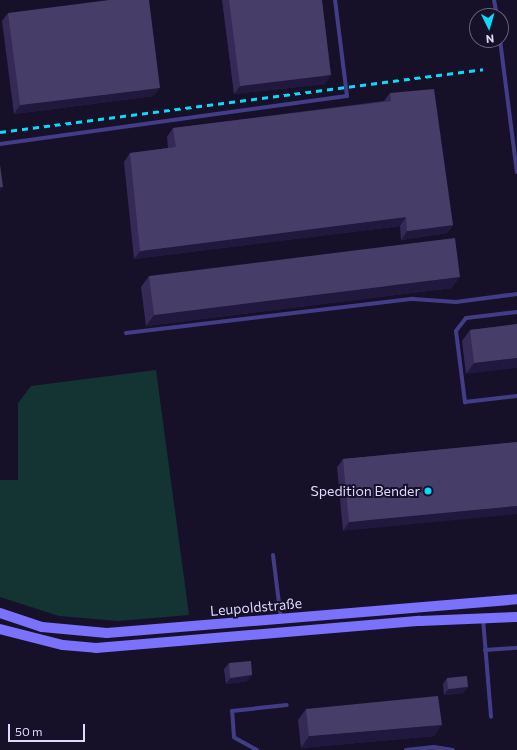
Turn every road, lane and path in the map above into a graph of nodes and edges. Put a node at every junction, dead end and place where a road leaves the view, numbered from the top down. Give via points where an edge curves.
1 (335, 0) edge
2 (501, 48) edge
3 (0, 144) edge
4 (517, 172) edge
5 (517, 294) edge
6 (517, 312) edge
7 (126, 333) dead end
8 (517, 396) edge
9 (272, 555) dead end
10 (517, 599) edge
11 (0, 613) edge
12 (517, 617) edge
13 (281, 619) junction
14 (483, 619) junction
15 (0, 629) edge
16 (517, 648) edge
17 (485, 650) junction
18 (287, 705) dead end
19 (491, 717) dead end
20 (257, 750) edge
21 (406, 750) edge
22 (453, 750) edge

1 - 3 lane via 347,96
2 - 4 lane
5 - 7 lane via 456,302 413,299
6 - 8 lane via 466,318 456,331 465,402
9 - 13 lane
10 - 13 main road, Leupoldstraße
11 - 13 main road, Leupoldstraße via 42,627 107,634
12 - 14 main road, Leupoldstraße
14 - 15 main road, Leupoldstraße via 420,621 96,648 57,644
14 - 17 lane
16 - 17 lane
17 - 19 lane
18 - 20 lane via 232,711 234,737
21 - 22 lane via 434,747

